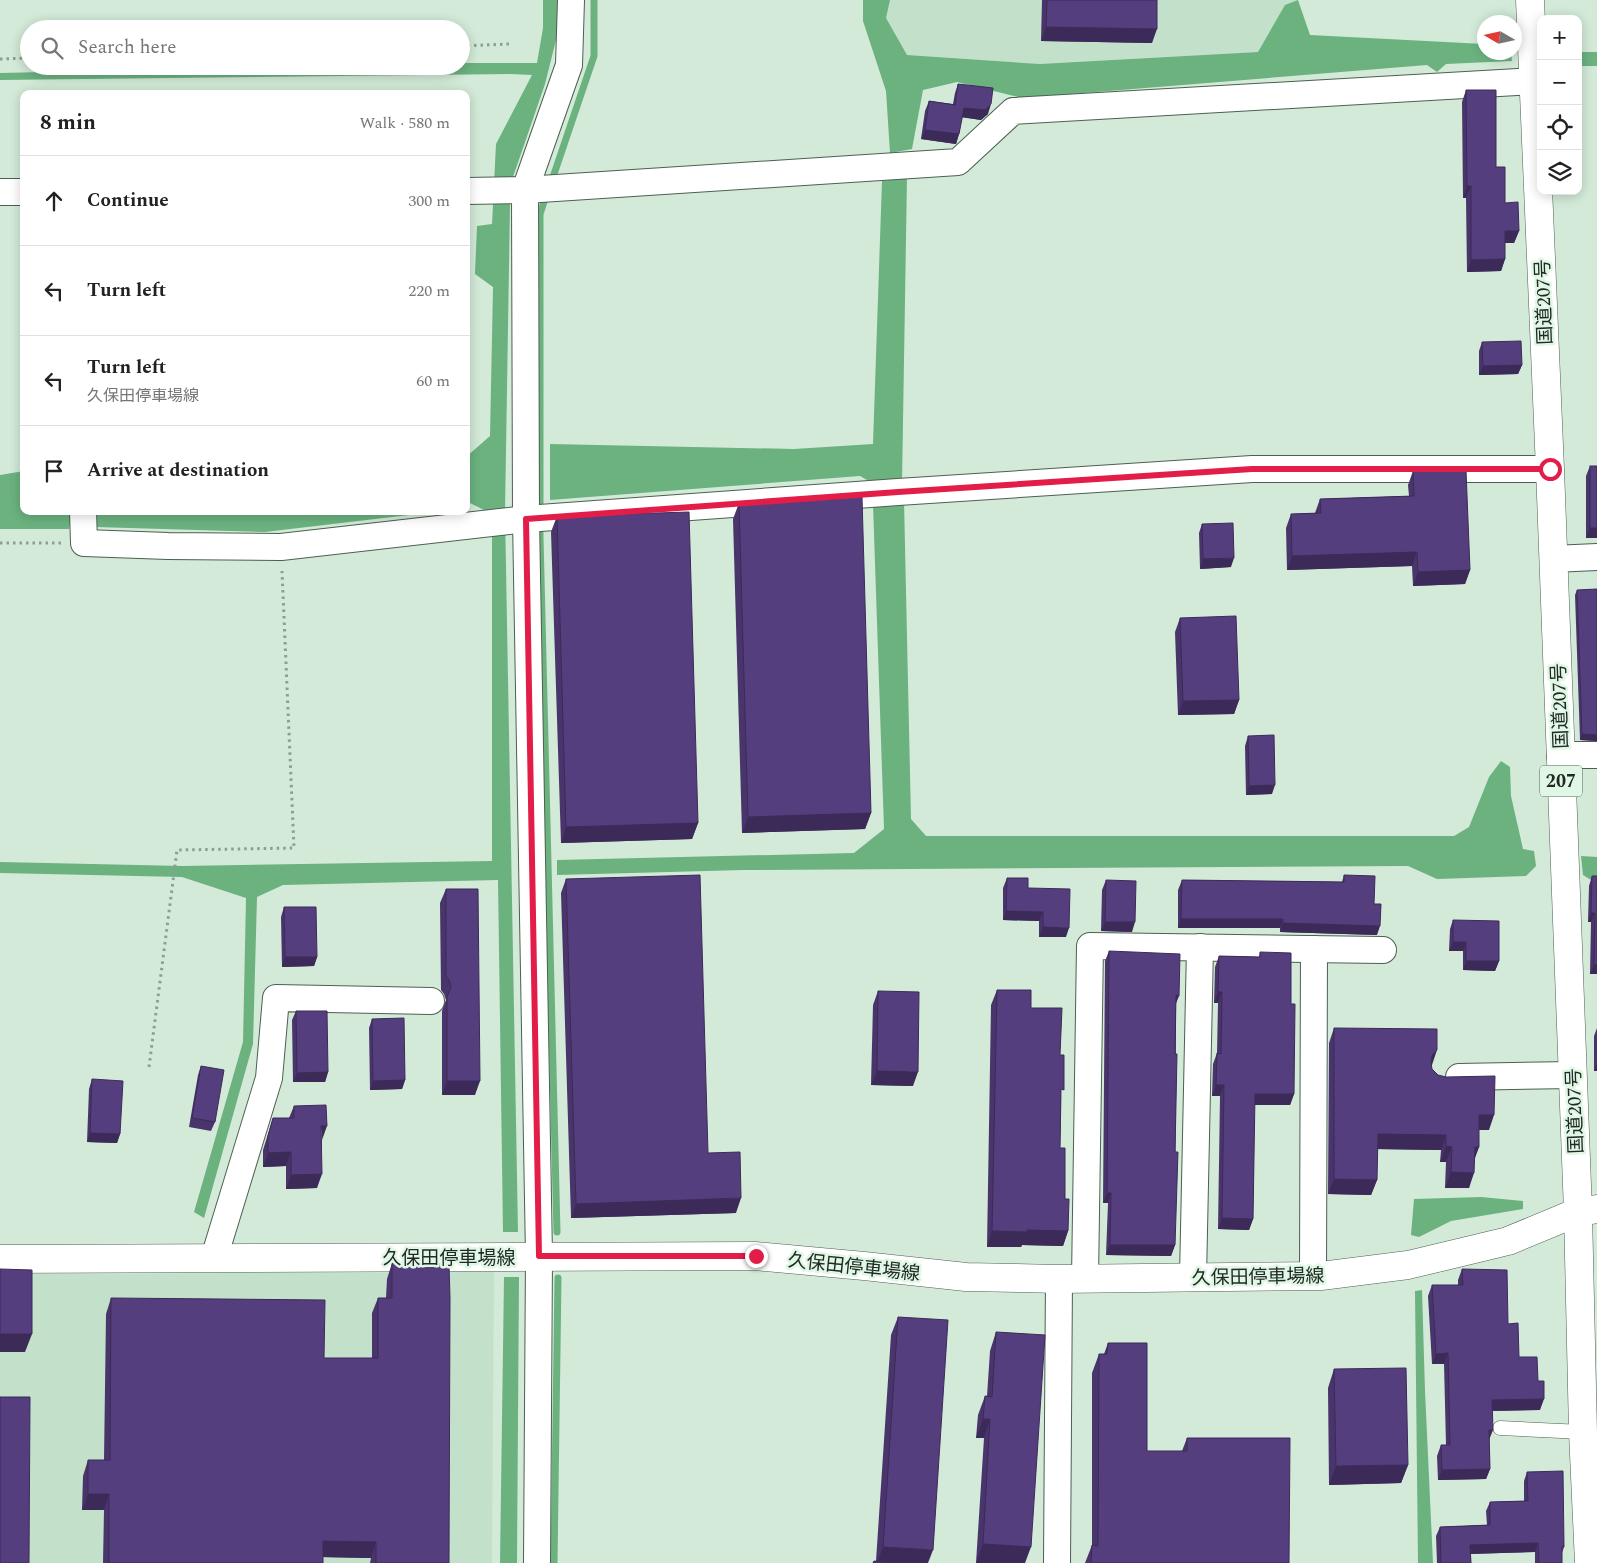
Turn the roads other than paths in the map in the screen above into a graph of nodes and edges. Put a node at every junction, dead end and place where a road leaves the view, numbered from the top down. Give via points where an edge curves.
1 (571, 0) edge
2 (1533, 2) edge
3 (1534, 81) junction
4 (513, 190) edge
5 (1550, 469) junction
6 (83, 515) edge
7 (529, 519) junction
8 (1597, 557) edge
9 (1553, 559) junction
10 (1560, 755) junction
11 (1597, 755) edge
12 (1200, 947) junction
13 (1314, 949) junction
14 (1384, 950) dead end
15 (431, 1001) dead end
16 (1572, 1075) junction
17 (1440, 1077) edge
18 (1588, 1211) edge
19 (539, 1256) junction
20 (214, 1258) junction
21 (0, 1259) edge
22 (1313, 1276) junction
23 (1193, 1278) junction
24 (1072, 1279) junction
25 (1500, 1428) dead end
26 (1583, 1432) junction
27 (537, 1563) edge
28 (1056, 1563) edge
29 (1589, 1563) edge

1 - 4 street via 569,65
2 - 3 main road, 国道207号 / 207
3 - 4 street via 1013,111 958,162
3 - 5 main road, 国道207号 / 207
4 - 7 street
5 - 7 street via 1252,469
5 - 9 main road, 国道207号 / 207
6 - 7 street via 84,543 282,548
7 - 19 street
8 - 9 street
9 - 10 main road, 国道207号 / 207
10 - 11 street
10 - 16 main road, 国道207号 / 207
12 - 13 street
12 - 23 street
12 - 24 street via 1090,946
13 - 14 street
13 - 22 street
15 - 20 street via 276,998 269,1078
16 - 17 street
16 - 18 main road, 国道207号 / 207
18 - 22 main road, 久保田停車場線 via 1508,1241 1408,1265
18 - 26 main road, 国道207号 / 207
19 - 20 main road, 久保田停車場線
19 - 24 main road, 久保田停車場線 via 756,1256 966,1277
19 - 27 street
20 - 21 main road, 久保田停車場線
22 - 23 main road, 久保田停車場線
23 - 24 main road, 久保田停車場線
24 - 28 street
25 - 26 lane
26 - 29 main road, 国道207号 / 207

